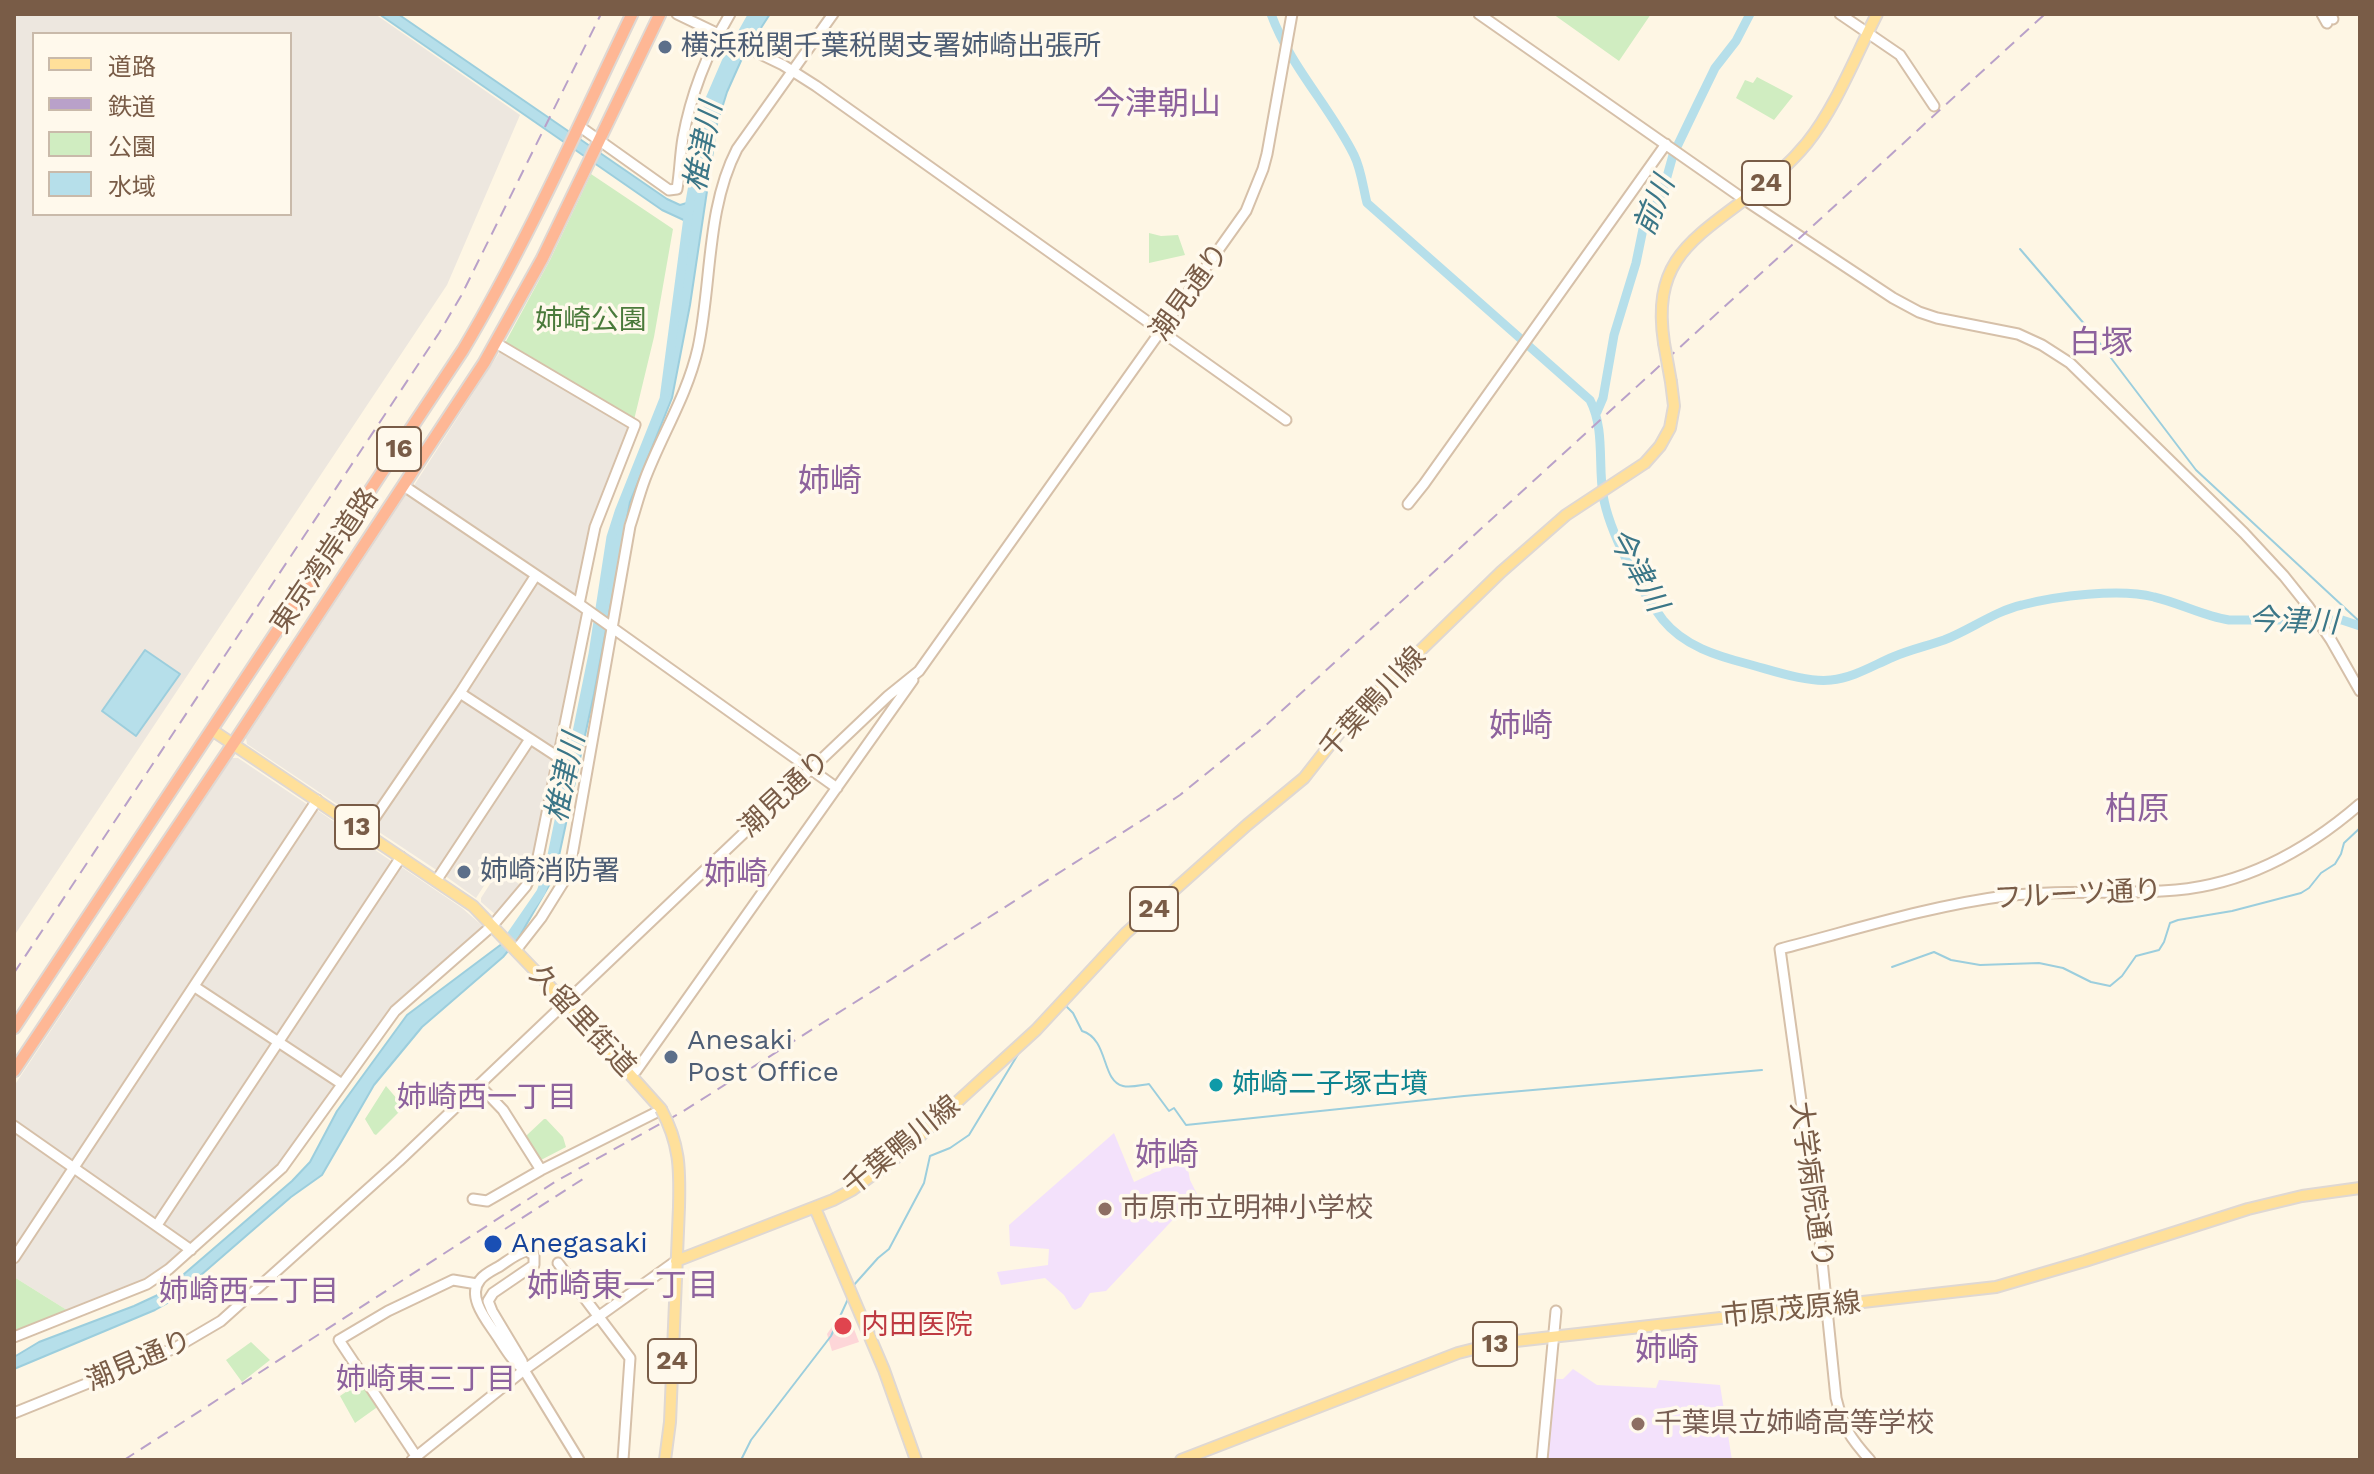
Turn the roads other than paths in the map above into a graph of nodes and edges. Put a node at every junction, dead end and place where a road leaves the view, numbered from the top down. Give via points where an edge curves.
1 (632, 14) edge
2 (660, 14) edge
3 (677, 14) edge
4 (730, 14) edge
5 (833, 14) edge
6 (1292, 14) edge
7 (1479, 14) edge
8 (1840, 14) edge
9 (1877, 14) edge
10 (1868, 31) junction
11 (722, 36) junction
12 (793, 71) junction
13 (1934, 106) dead end
14 (579, 126) junction
15 (599, 140) junction
16 (1666, 144) junction
17 (1745, 200) junction
18 (1161, 332) junction
19 (496, 343) junction
20 (1286, 420) dead end
21 (404, 486) junction
22 (1408, 504) dead end
23 (536, 575) junction
24 (579, 604) junction
25 (591, 613) junction
26 (610, 627) junction
27 (919, 671) junction
28 (2360, 691) edge
29 (460, 693) junction
30 (212, 730) junction
31 (530, 739) junction
32 (233, 744) junction
33 (558, 757) junction
34 (811, 770) junction
35 (837, 788) junction
36 (317, 800) junction
37 (2360, 804) edge
38 (365, 832) junction
39 (401, 857) junction
40 (436, 881) junction
41 (496, 928) junction
42 (514, 948) junction
43 (1780, 949) joint
44 (195, 987) junction
45 (565, 1002) junction
46 (14, 1028) edge
47 (278, 1043) junction
48 (14, 1071) edge
49 (636, 1071) dead end
50 (342, 1084) junction
51 (479, 1085) junction
52 (655, 1113) dead end
53 (14, 1126) edge
54 (74, 1168) junction
55 (541, 1170) junction
56 (2360, 1188) edge
57 (473, 1199) dead end
58 (815, 1208) junction
59 (157, 1225) junction
60 (191, 1250) junction
61 (14, 1258) edge
62 (676, 1261) junction
63 (558, 1263) dead end
64 (477, 1284) junction
65 (1827, 1307) junction
66 (1556, 1311) dead end
67 (598, 1315) junction
68 (1553, 1335) junction
69 (14, 1337) edge
70 (524, 1370) junction
71 (14, 1413) edge
72 (416, 1459) edge
73 (579, 1460) edge
74 (623, 1460) edge
75 (665, 1460) edge
76 (916, 1460) edge
77 (1181, 1460) edge
78 (1542, 1460) edge
79 (1870, 1460) edge

1 - 14 highway, 東京湾岸道路 / 16
2 - 15 highway, 東京湾岸道路 / 16
3 - 11 street
4 - 11 street
5 - 12 street
6 - 18 street, 潮見通り via 1267,154 1253,196
7 - 16 street
8 - 10 street
9 - 10 main road, 千葉鴨川線 / 24
10 - 13 street via 1900,55
10 - 17 main road, 千葉鴨川線 / 24 via 1809,140 1783,170
11 - 12 street
11 - 15 street via 706,59 687,115 677,189 669,190
12 - 18 street
12 - 26 street via 727,168 698,347 630,526
14 - 15 street
14 - 30 highway, 東京湾岸道路 / 16 via 463,350
15 - 19 highway, 東京湾岸道路 / 16
16 - 17 street
16 - 22 street
17 - 28 street via 1919,312 2018,334 2065,359 2244,533 2308,606
17 - 58 main road, 千葉鴨川線 / 24, bridge via 1692,240 1674,264 1661,302 1673,418 1645,463 1553,526 1472,600 1351,718 1304,778 1126,933 987,1075 873,1176
18 - 20 street
18 - 27 street, 潮見通り
19 - 21 highway, 東京湾岸道路 / 16
19 - 24 street via 635,425 595,527
21 - 23 street
21 - 32 highway, 東京湾岸道路 / 16
23 - 24 street
23 - 29 street
24 - 25 street
25 - 26 street
25 - 33 street
26 - 34 street
26 - 42 street via 569,873 541,918
27 - 34 street, 潮見通り
27 - 35 street
29 - 31 street
29 - 38 street
30 - 32 main road, 久留里街道 / 13
30 - 46 highway, 東京湾岸道路 / 16
31 - 33 street
31 - 40 street
32 - 36 main road, 久留里街道 / 13
32 - 48 highway, 東京湾岸道路 / 16
33 - 41 street via 533,874
34 - 35 street
34 - 45 street, 潮見通り
35 - 49 street
36 - 38 main road, 久留里街道 / 13
36 - 44 street
37 - 43 street, フルーツ通り via 2283,858 2245,875 2193,888 1992,898
38 - 39 main road, 久留里街道 / 13
39 - 40 main road, 久留里街道 / 13
39 - 47 street
40 - 41 main road, 久留里街道 / 13
41 - 42 main road, 久留里街道 / 13
41 - 50 street via 395,1011
42 - 45 main road, 久留里街道 / 13
43 - 65 street, 大学病院通り
44 - 47 street
44 - 54 street
45 - 51 street, 潮見通り
45 - 62 main road, 久留里街道 / 13, bridge via 658,1105 668,1123 679,1163
47 - 50 street
47 - 59 street
50 - 60 street via 282,1168
51 - 55 street via 503,1110
51 - 71 street, 潮見通り via 221,1321 175,1348
52 - 55 street
53 - 54 street
54 - 59 street
54 - 61 street
55 - 57 street via 487,1201
56 - 65 main road, 市原茂原線 / 13 via 2248,1209 1996,1287
58 - 62 main road, 千葉鴨川線 / 24
58 - 76 main road
59 - 60 street
60 - 69 street via 135,1291
62 - 67 street
62 - 75 main road, 久留里街道 / 24
63 - 67 street
64 - 70 street via 478,1304
64 - 70 street via 519,1253 534,1255 531,1268 488,1301
64 - 72 street via 453,1280 339,1340
65 - 68 main road, 市原茂原線 / 13
65 - 79 street, 大学病院通り via 1841,1422
66 - 68 street
67 - 70 street
67 - 74 street via 630,1358
68 - 77 main road, 市原茂原線 / 13 via 1458,1353
68 - 78 street
70 - 72 street
70 - 73 street

